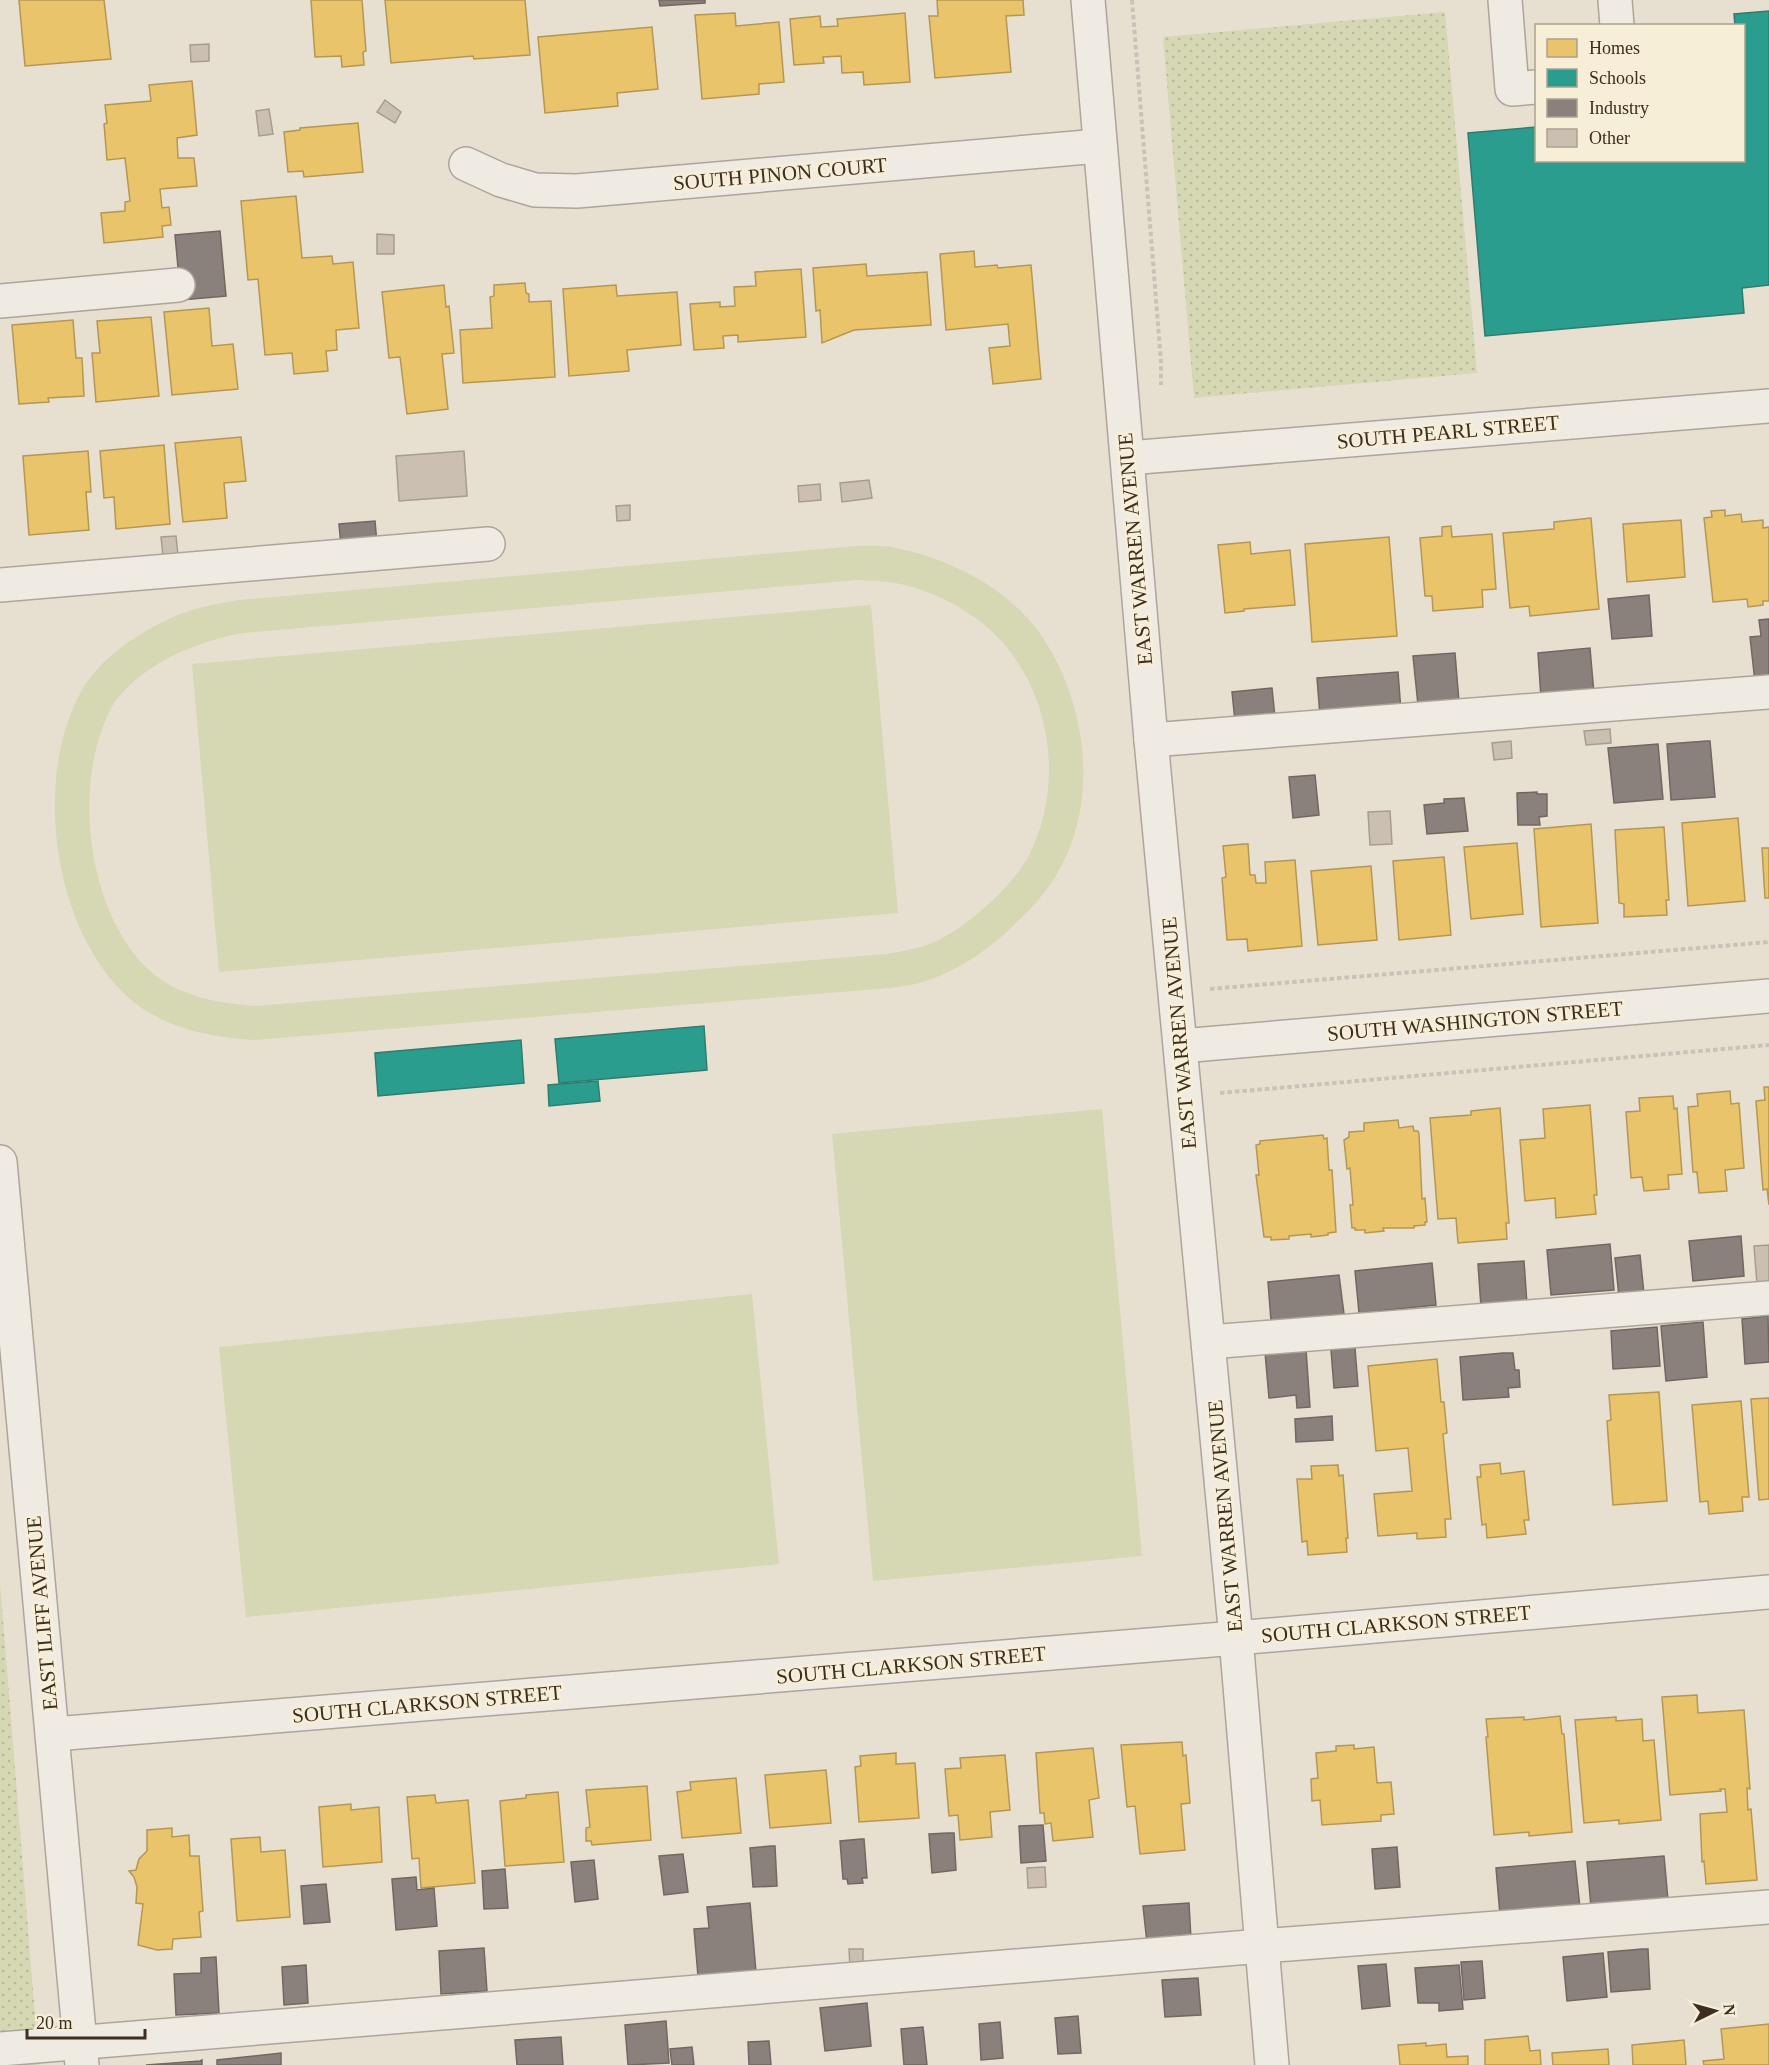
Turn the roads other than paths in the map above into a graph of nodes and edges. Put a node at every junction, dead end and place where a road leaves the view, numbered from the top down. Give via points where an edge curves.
1 (1088, 0) edge
2 (1505, 0) edge
3 (1615, 0) edge
4 (1617, 24) edge
5 (1535, 87) edge
6 (1099, 146) junction
7 (466, 164) dead end
8 (178, 285) dead end
9 (0, 301) edge
10 (1769, 406) edge
11 (1128, 458) junction
12 (488, 544) dead end
13 (0, 585) edge
14 (1769, 692) edge
15 (1151, 740) junction
16 (1769, 996) edge
17 (1181, 1046) junction
18 (0, 1162) edge
19 (1769, 1298) edge
20 (1209, 1342) junction
21 (1769, 1592) edge
22 (1236, 1638) junction
23 (54, 1734) junction
24 (1769, 1907) edge
25 (1262, 1946) junction
26 (0, 2049) edge
27 (82, 2054) edge
28 (1272, 2065) edge

1 - 6 street, EAST WARREN AVENUE
2 - 5 street via 1512,89
3 - 4 street
6 - 7 street, SOUTH PINON COURT via 577,192 535,190
6 - 11 street, EAST WARREN AVENUE
8 - 9 street
10 - 11 street, SOUTH PEARL STREET
11 - 15 street, EAST WARREN AVENUE
12 - 13 street
14 - 15 street
15 - 17 street, EAST WARREN AVENUE
16 - 17 street, SOUTH WASHINGTON STREET
17 - 20 street, EAST WARREN AVENUE
18 - 23 street, EAST ILIFF AVENUE
19 - 20 street
20 - 22 street, EAST WARREN AVENUE
21 - 22 street, SOUTH CLARKSON STREET
22 - 23 street, SOUTH CLARKSON STREET
22 - 25 street, EAST WARREN AVENUE
23 - 27 street, EAST ILIFF AVENUE
24 - 25 street
25 - 27 street
25 - 28 street, EAST WARREN AVENUE
26 - 27 street

